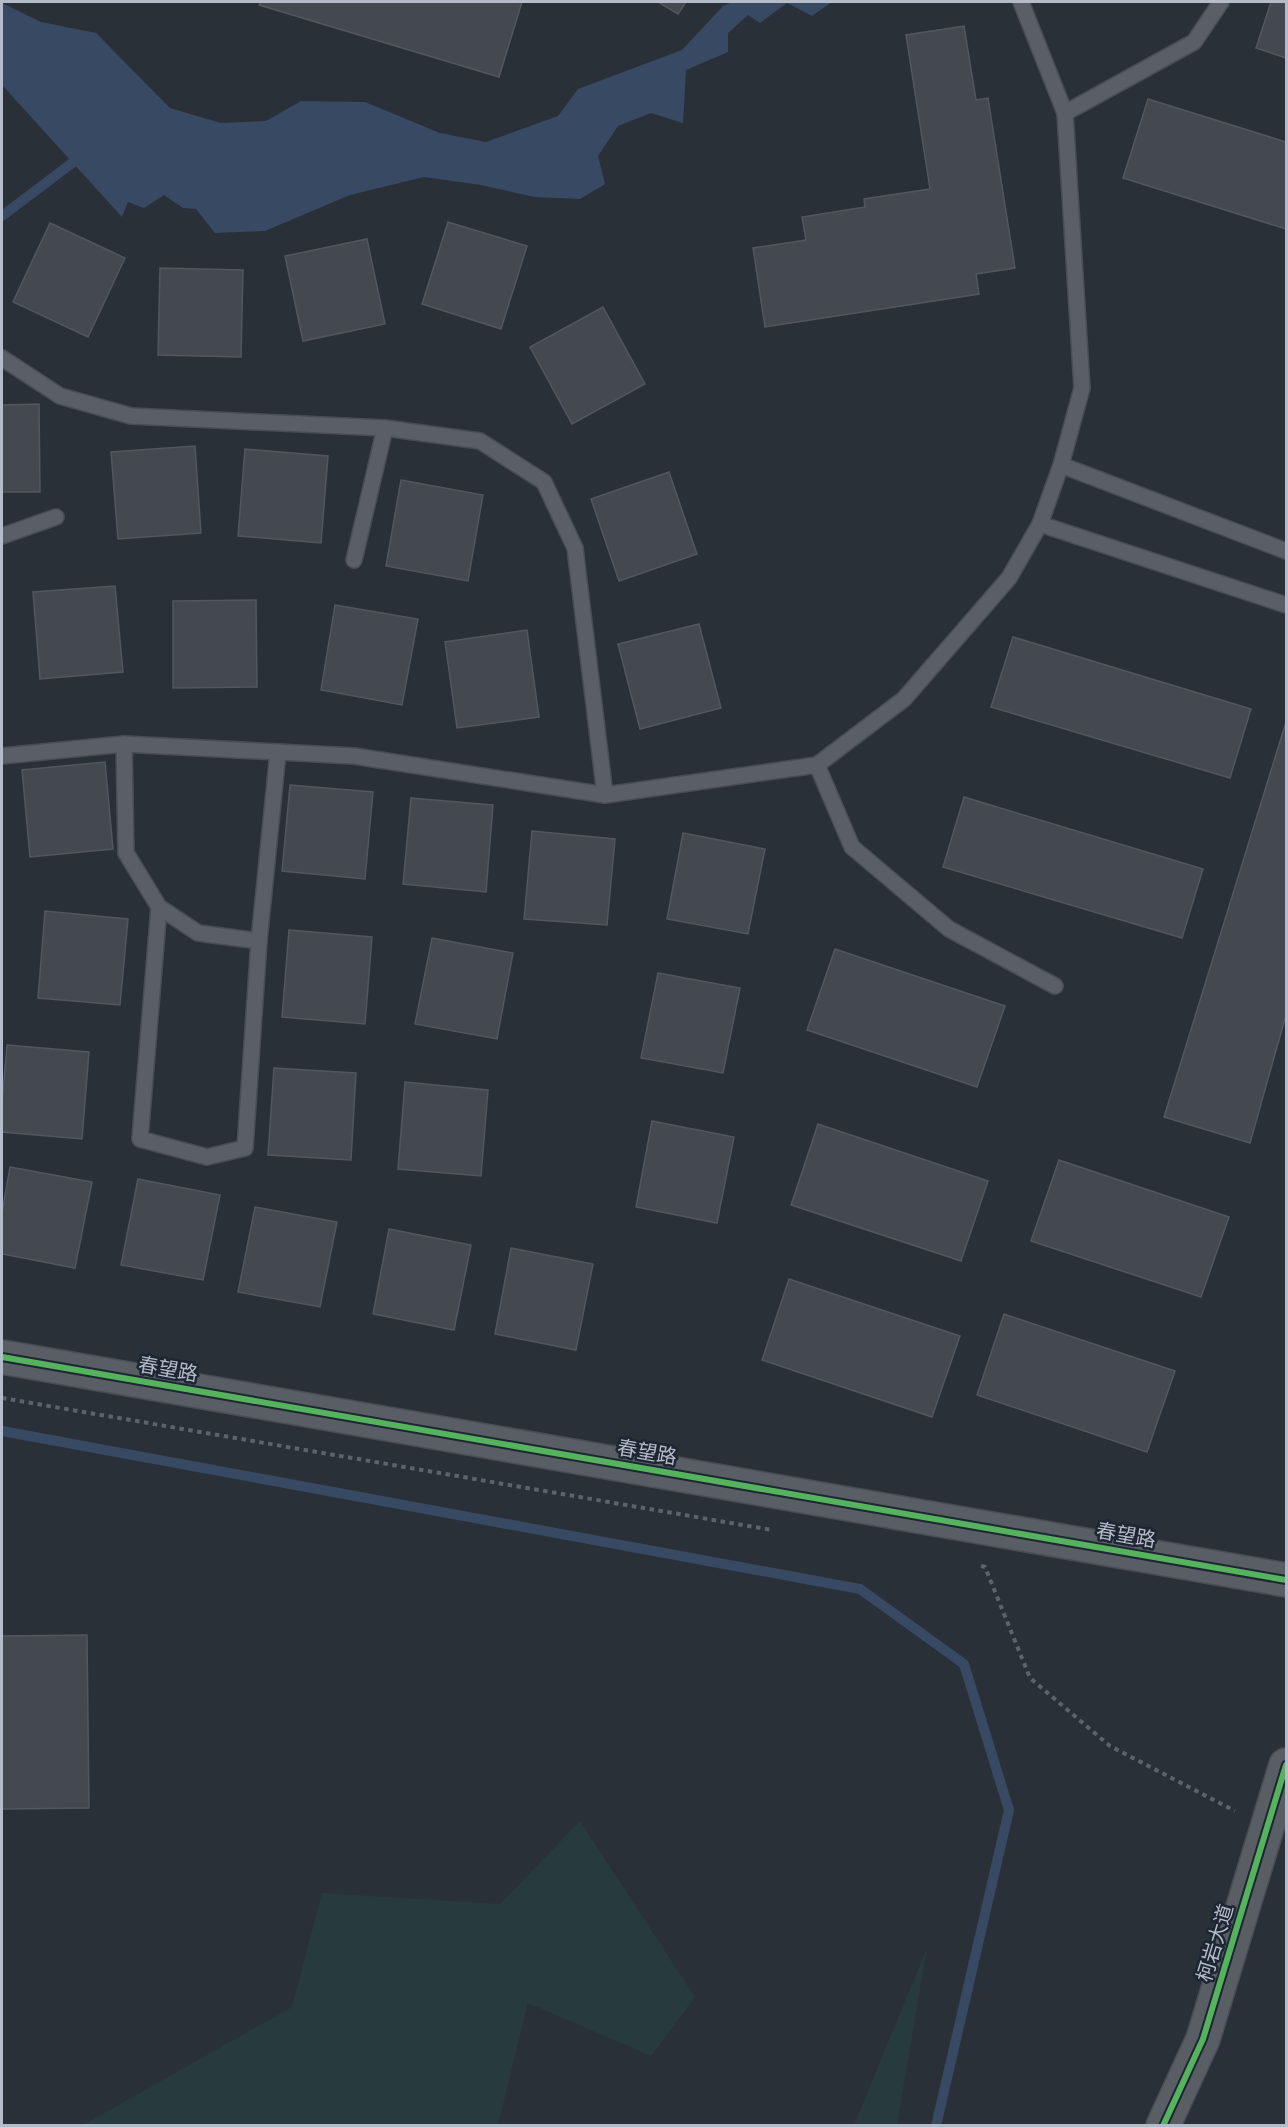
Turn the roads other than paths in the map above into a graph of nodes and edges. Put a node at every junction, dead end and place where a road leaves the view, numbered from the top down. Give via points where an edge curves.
1 (1021, 2) edge
2 (1221, 2) edge
3 (1065, 113) junction
4 (2, 358) edge
5 (385, 428) junction
6 (1061, 465) junction
7 (57, 516) dead end
8 (1040, 524) junction
9 (2, 536) edge
10 (1287, 552) edge
11 (354, 560) dead end
12 (1287, 605) edge
13 (124, 744) junction
14 (278, 752) junction
15 (2, 756) edge
16 (817, 765) junction
17 (605, 795) junction
18 (159, 907) junction
19 (260, 941) junction
20 (1055, 986) dead end
21 (2, 1357) edge
22 (1287, 1580) edge
23 (1287, 1765) edge
24 (1163, 2126) edge

1 - 3 lane
2 - 3 lane via 1194,42
3 - 6 lane via 1082,388
4 - 5 lane via 60,396 131,416
5 - 11 lane
5 - 17 lane via 480,441 544,482 575,548
6 - 8 lane
6 - 10 lane
7 - 9 lane
8 - 12 lane
8 - 16 lane via 1009,578 904,699
13 - 14 lane
13 - 15 lane
13 - 18 lane via 126,853
14 - 17 lane via 354,756
14 - 19 lane
16 - 17 lane
16 - 20 lane via 852,847 949,929
18 - 19 lane via 198,933
18 - 19 lane via 140,1139 207,1158 245,1148
21 - 22 street, 春望路
23 - 24 street, 柯岩大道 via 1203,2039

